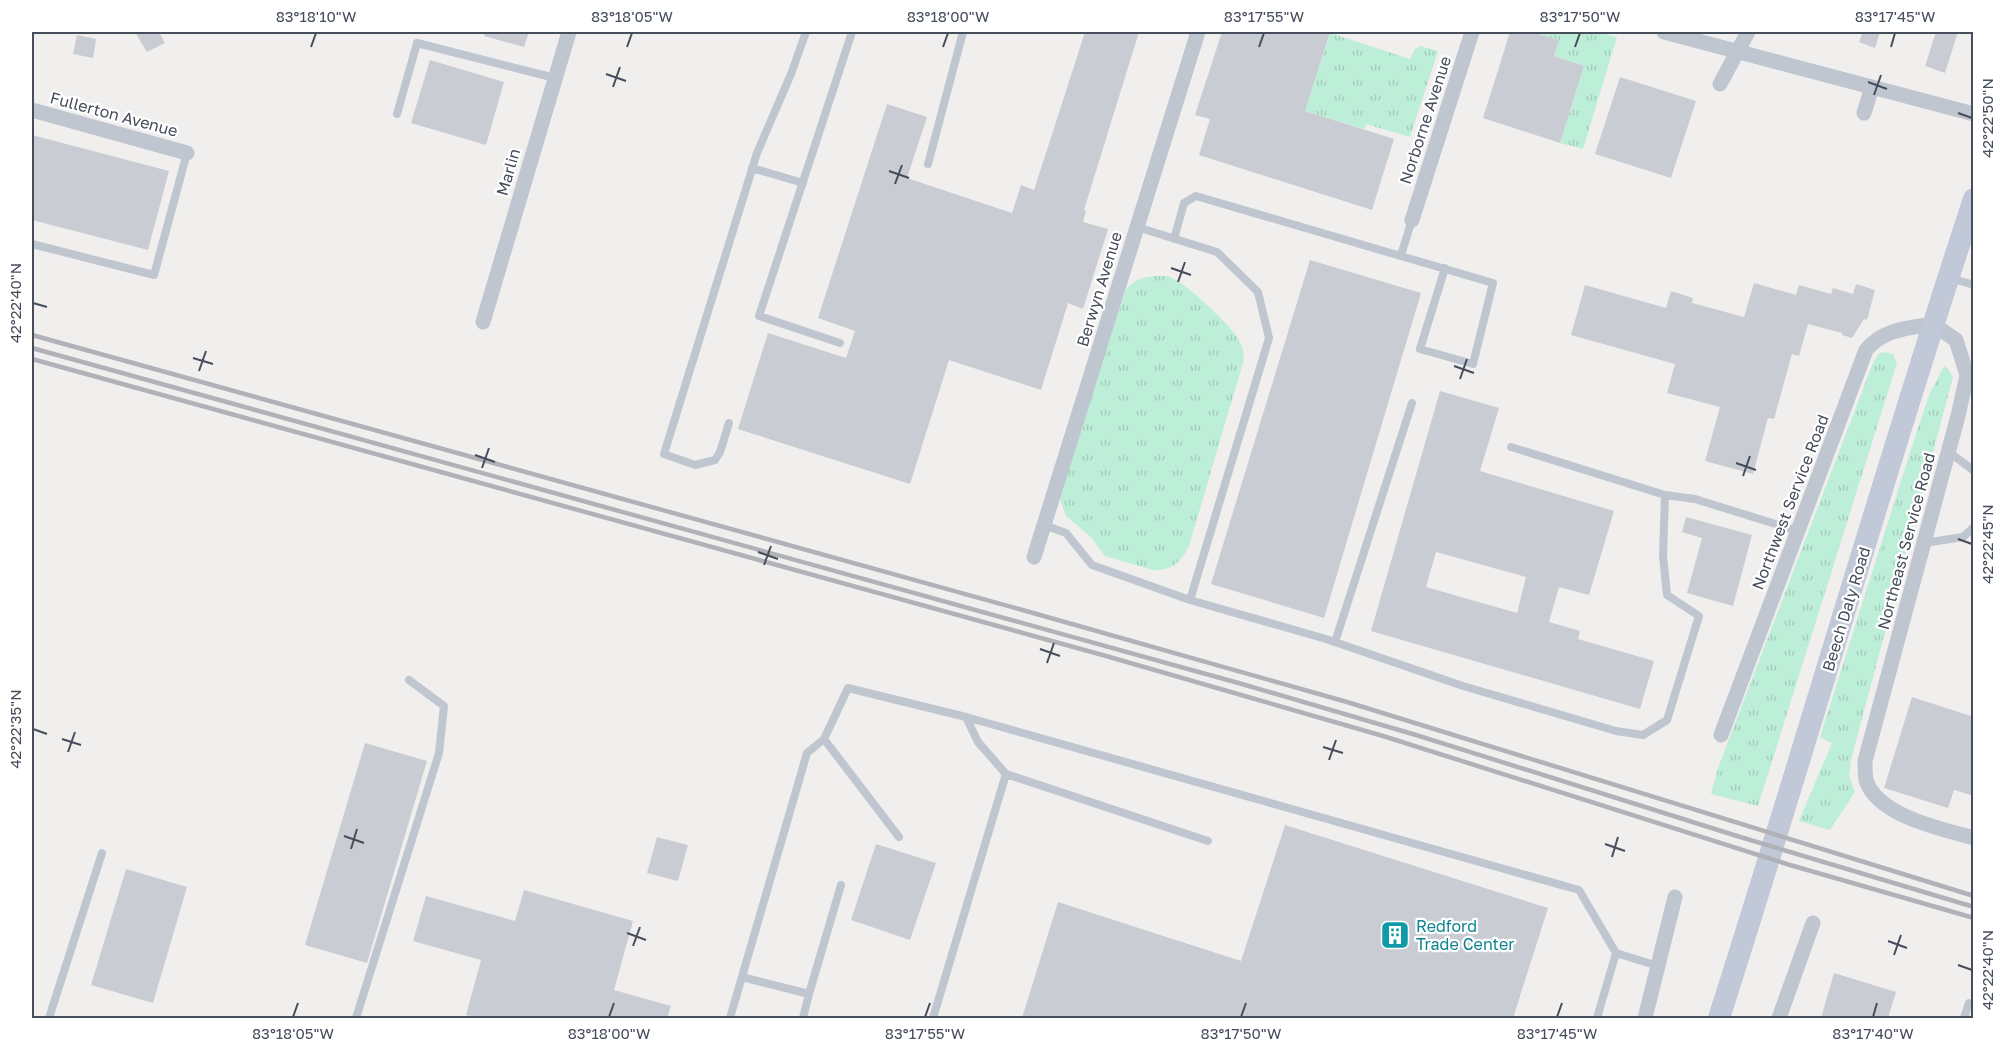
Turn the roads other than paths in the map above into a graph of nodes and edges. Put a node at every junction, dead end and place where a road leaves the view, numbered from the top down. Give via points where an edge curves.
1 (568, 32) edge
2 (806, 32) edge
3 (852, 32) edge
4 (963, 32) edge
5 (1198, 32) edge
6 (1472, 32) edge
7 (1664, 32) edge
8 (1748, 32) edge
9 (1737, 51) junction
10 (555, 78) junction
11 (1720, 84) dead end
12 (1872, 87) junction
13 (32, 110) edge
14 (1864, 113) dead end
15 (398, 114) dead end
16 (1974, 114) edge
17 (187, 153) joint
18 (928, 164) dead end
19 (752, 168) junction
20 (803, 183) junction
21 (1974, 199) edge
22 (1412, 220) joint
23 (1137, 227) junction
24 (1174, 239) junction
25 (32, 244) edge
26 (1401, 255) junction
27 (1444, 268) junction
28 (1948, 278) junction
29 (1974, 285) edge
30 (483, 322) dead end
31 (1933, 324) junction
32 (840, 343) dead end
33 (1967, 401) edge
34 (1412, 403) dead end
35 (729, 423) dead end
36 (1511, 447) dead end
37 (1949, 452) junction
38 (1974, 471) edge
39 (1665, 495) junction
40 (1044, 525) junction
41 (1974, 526) edge
42 (1798, 531) junction
43 (1924, 543) junction
44 (1034, 557) dead end
45 (1190, 600) junction
46 (1335, 642) junction
47 (409, 680) dead end
48 (966, 717) junction
49 (1721, 735) dead end
50 (824, 739) junction
51 (1006, 774) junction
52 (899, 837) dead end
53 (1974, 838) edge
54 (1208, 841) dead end
55 (102, 853) dead end
56 (841, 885) dead end
57 (1675, 897) dead end
58 (1813, 924) dead end
59 (1616, 953) junction
60 (1658, 966) junction
61 (742, 977) junction
62 (809, 994) junction
63 (1969, 1003) dead end
64 (49, 1018) edge
65 (356, 1018) edge
66 (730, 1018) edge
67 (803, 1018) edge
68 (933, 1018) edge
69 (1597, 1018) edge
70 (1645, 1018) edge
71 (1719, 1018) edge
72 (1779, 1018) edge
73 (1964, 1018) edge

1 - 10 street, Marlin
2 - 19 lane
3 - 20 lane
4 - 18 lane
5 - 23 street, Berwyn Avenue
6 - 22 street, Norborne Avenue
7 - 9 street
8 - 9 street
9 - 11 street
9 - 12 street
10 - 15 lane via 417,43
10 - 30 street, Marlin
12 - 14 street
12 - 16 street
13 - 17 street, Fullerton Avenue
17 - 25 lane via 154,275
19 - 20 lane
19 - 35 lane via 664,454 695,465 714,460
20 - 32 lane via 759,316
21 - 28 main road, Beech Daly Road
22 - 26 lane
23 - 24 lane
23 - 40 street, Berwyn Avenue
24 - 26 lane via 1184,203 1196,196
24 - 45 lane via 1217,252 1258,292 1269,338
26 - 27 lane
27 - 27 lane via 1493,284 1473,364 1420,349
28 - 29 lane
28 - 31 main road, Beech Daly Road
31 - 33 street, Northeast Service Road via 1956,340 1967,375
31 - 42 street, Northwest Service Road via 1887,333 1866,350
31 - 71 main road, Beech Daly Road
33 - 37 street, Northeast Service Road
34 - 46 lane
36 - 39 lane
37 - 38 lane
37 - 43 street, Northeast Service Road
39 - 42 lane via 1695,499
39 - 46 lane via 1663,556 1667,595 1699,616 1667,720 1643,735 1616,731 1463,686
40 - 44 street, Berwyn Avenue
40 - 45 lane via 1066,533 1092,565
41 - 43 lane via 1963,537
42 - 49 street, Northwest Service Road
43 - 53 street, Northeast Service Road via 1865,761 1866,779 1885,805 1910,818
45 - 46 lane
47 - 65 lane via 444,706 439,753
48 - 50 lane via 848,688
48 - 51 lane via 978,742
48 - 59 lane via 1579,890
50 - 52 lane
50 - 61 lane via 807,753
51 - 54 lane
51 - 68 lane
55 - 64 lane
56 - 62 lane
57 - 60 street
58 - 72 street
59 - 60 lane
59 - 69 lane
60 - 70 street
61 - 62 lane
61 - 66 lane
62 - 67 lane
63 - 73 lane

